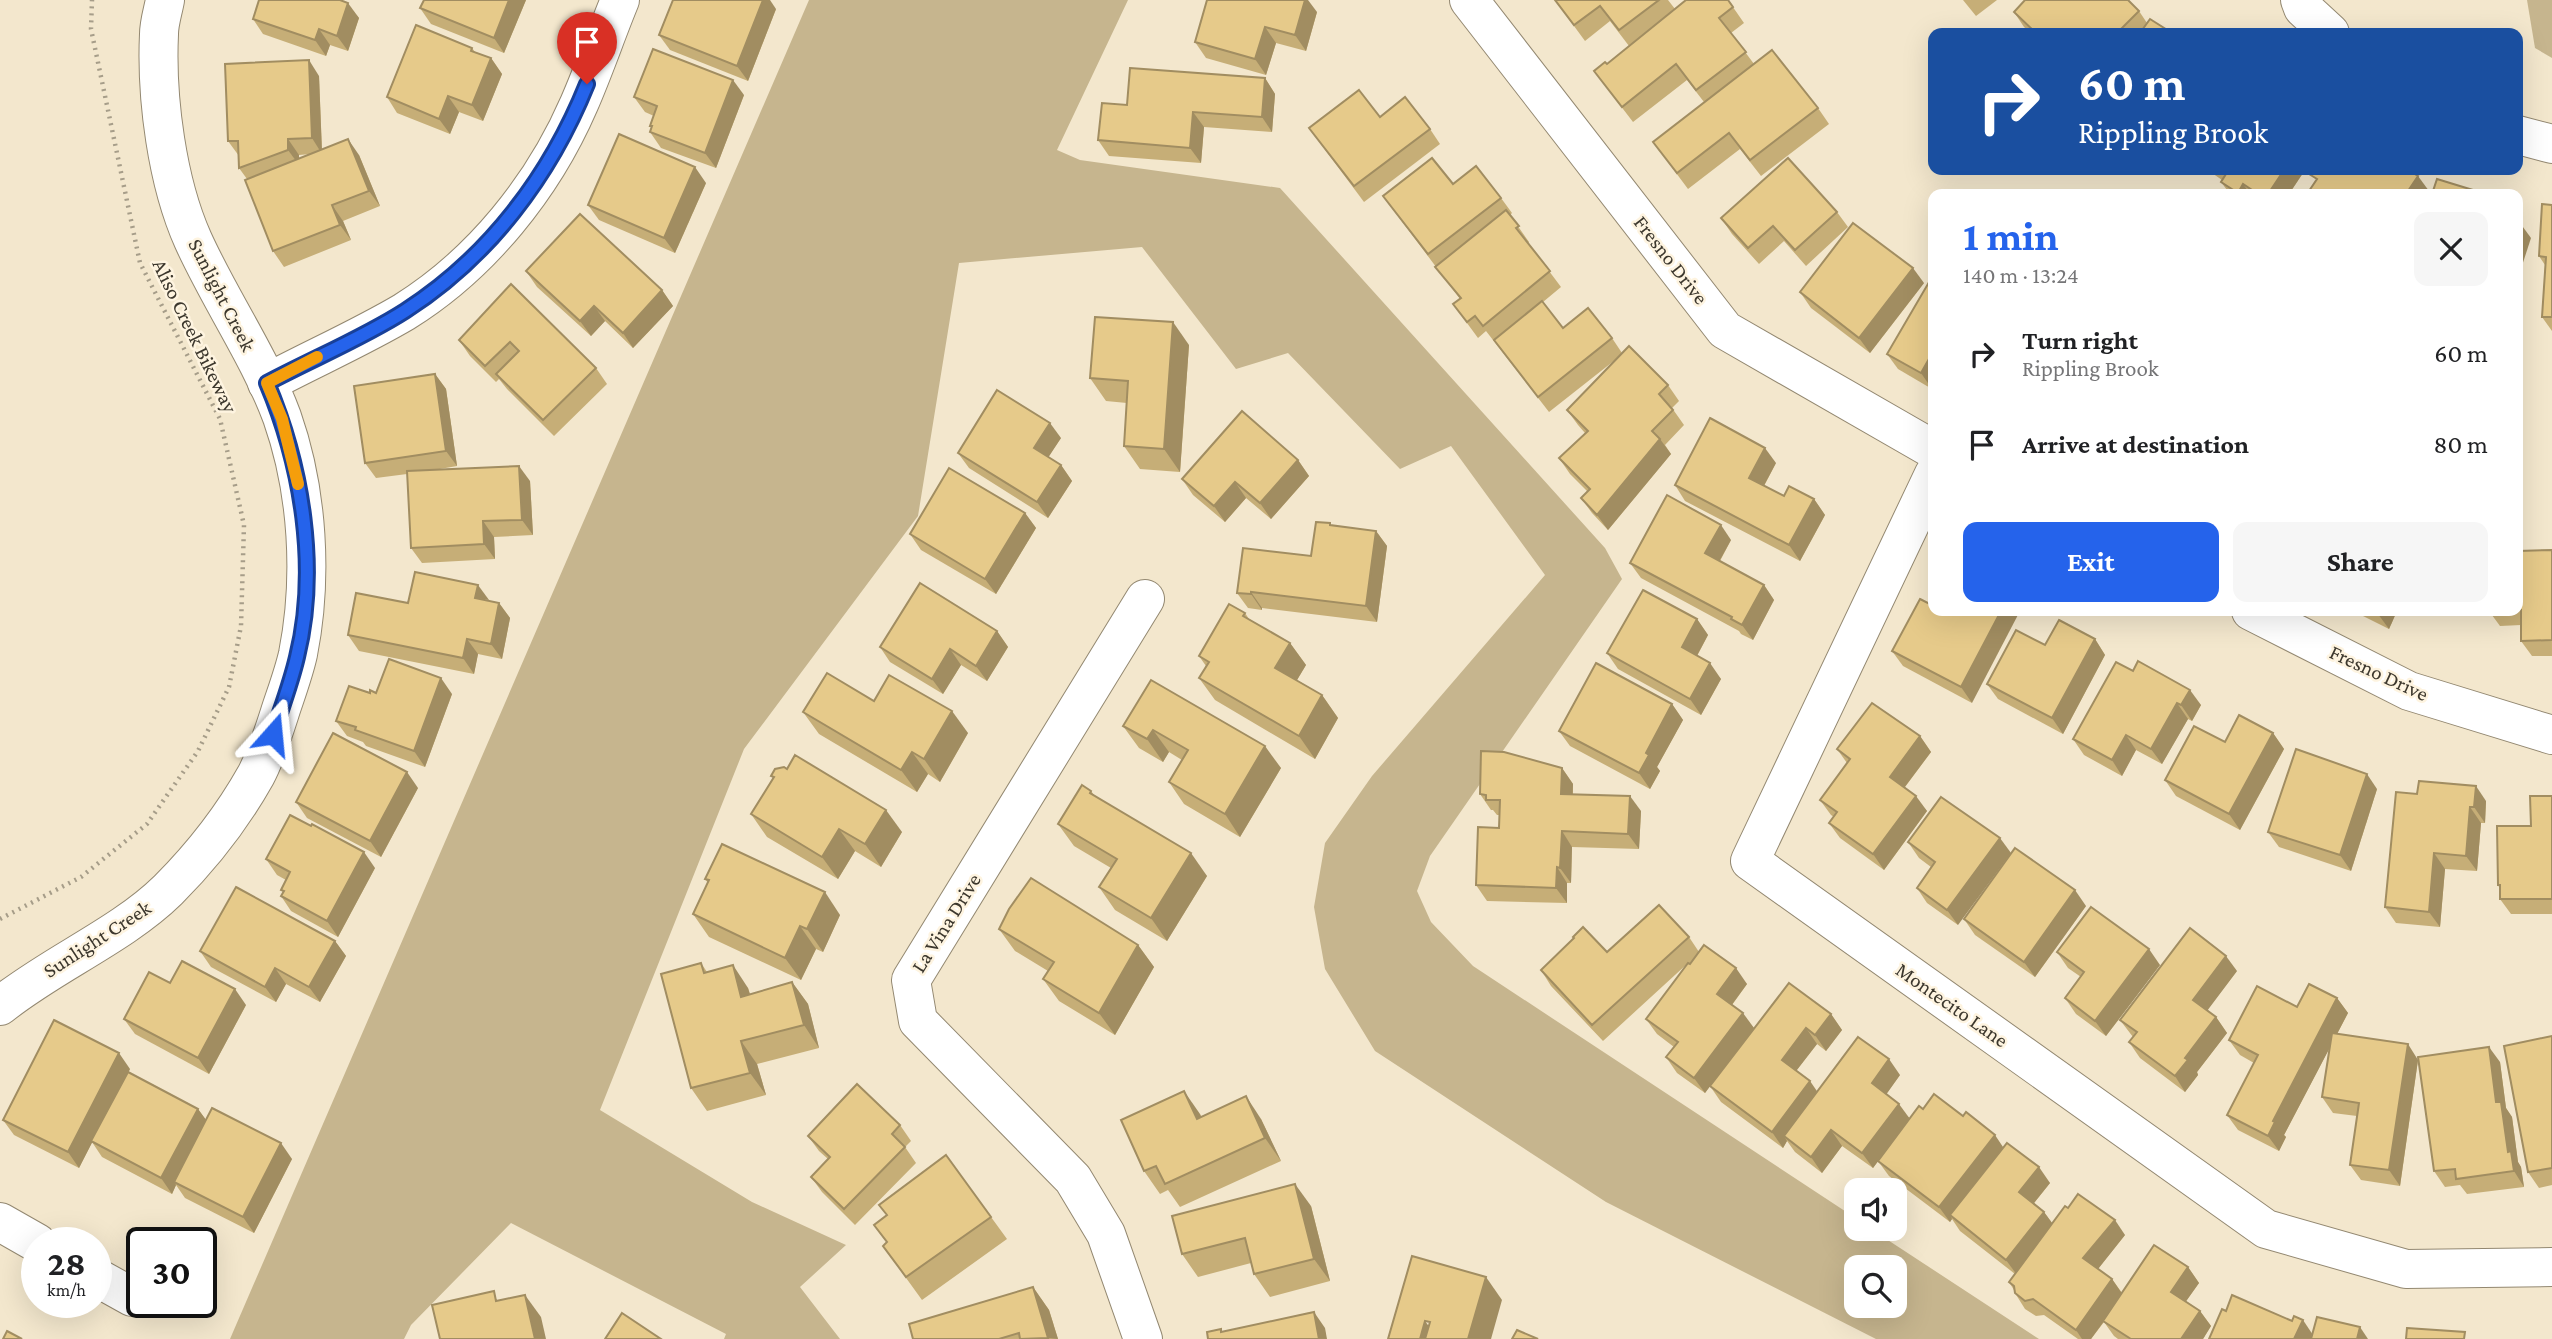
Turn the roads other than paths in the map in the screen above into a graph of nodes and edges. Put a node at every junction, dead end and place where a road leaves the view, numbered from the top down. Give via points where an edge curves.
1 (165, 0) edge
2 (620, 0) edge
3 (1469, 0) edge
4 (2300, 0) edge
5 (2325, 28) edge
6 (2523, 136) edge
7 (2552, 144) edge
8 (267, 383) junction
9 (1928, 447) edge
10 (1928, 487) edge
11 (1145, 599) dead end
12 (2261, 616) edge
13 (2552, 735) edge
14 (0, 1006) edge
15 (0, 1222) edge
16 (21, 1234) edge
17 (2552, 1267) edge
18 (1143, 1339) edge

1 - 8 street, Sunlight Creek via 159,33 162,112 170,166 192,239
2 - 8 street via 556,149 496,233 460,270 404,312
3 - 9 street, Fresno Drive via 1725,330
4 - 5 street
6 - 7 street
8 - 14 street, Sunlight Creek via 282,419 302,503 306,549 298,656 257,773 232,813 167,891 140,914
10 - 17 street, Montecito Lane via 1750,861 2266,1229 2406,1269
11 - 18 street, La Vina Drive via 911,980 918,1021 1073,1179 1107,1234
12 - 13 street, Fresno Drive via 2409,691
15 - 16 street

